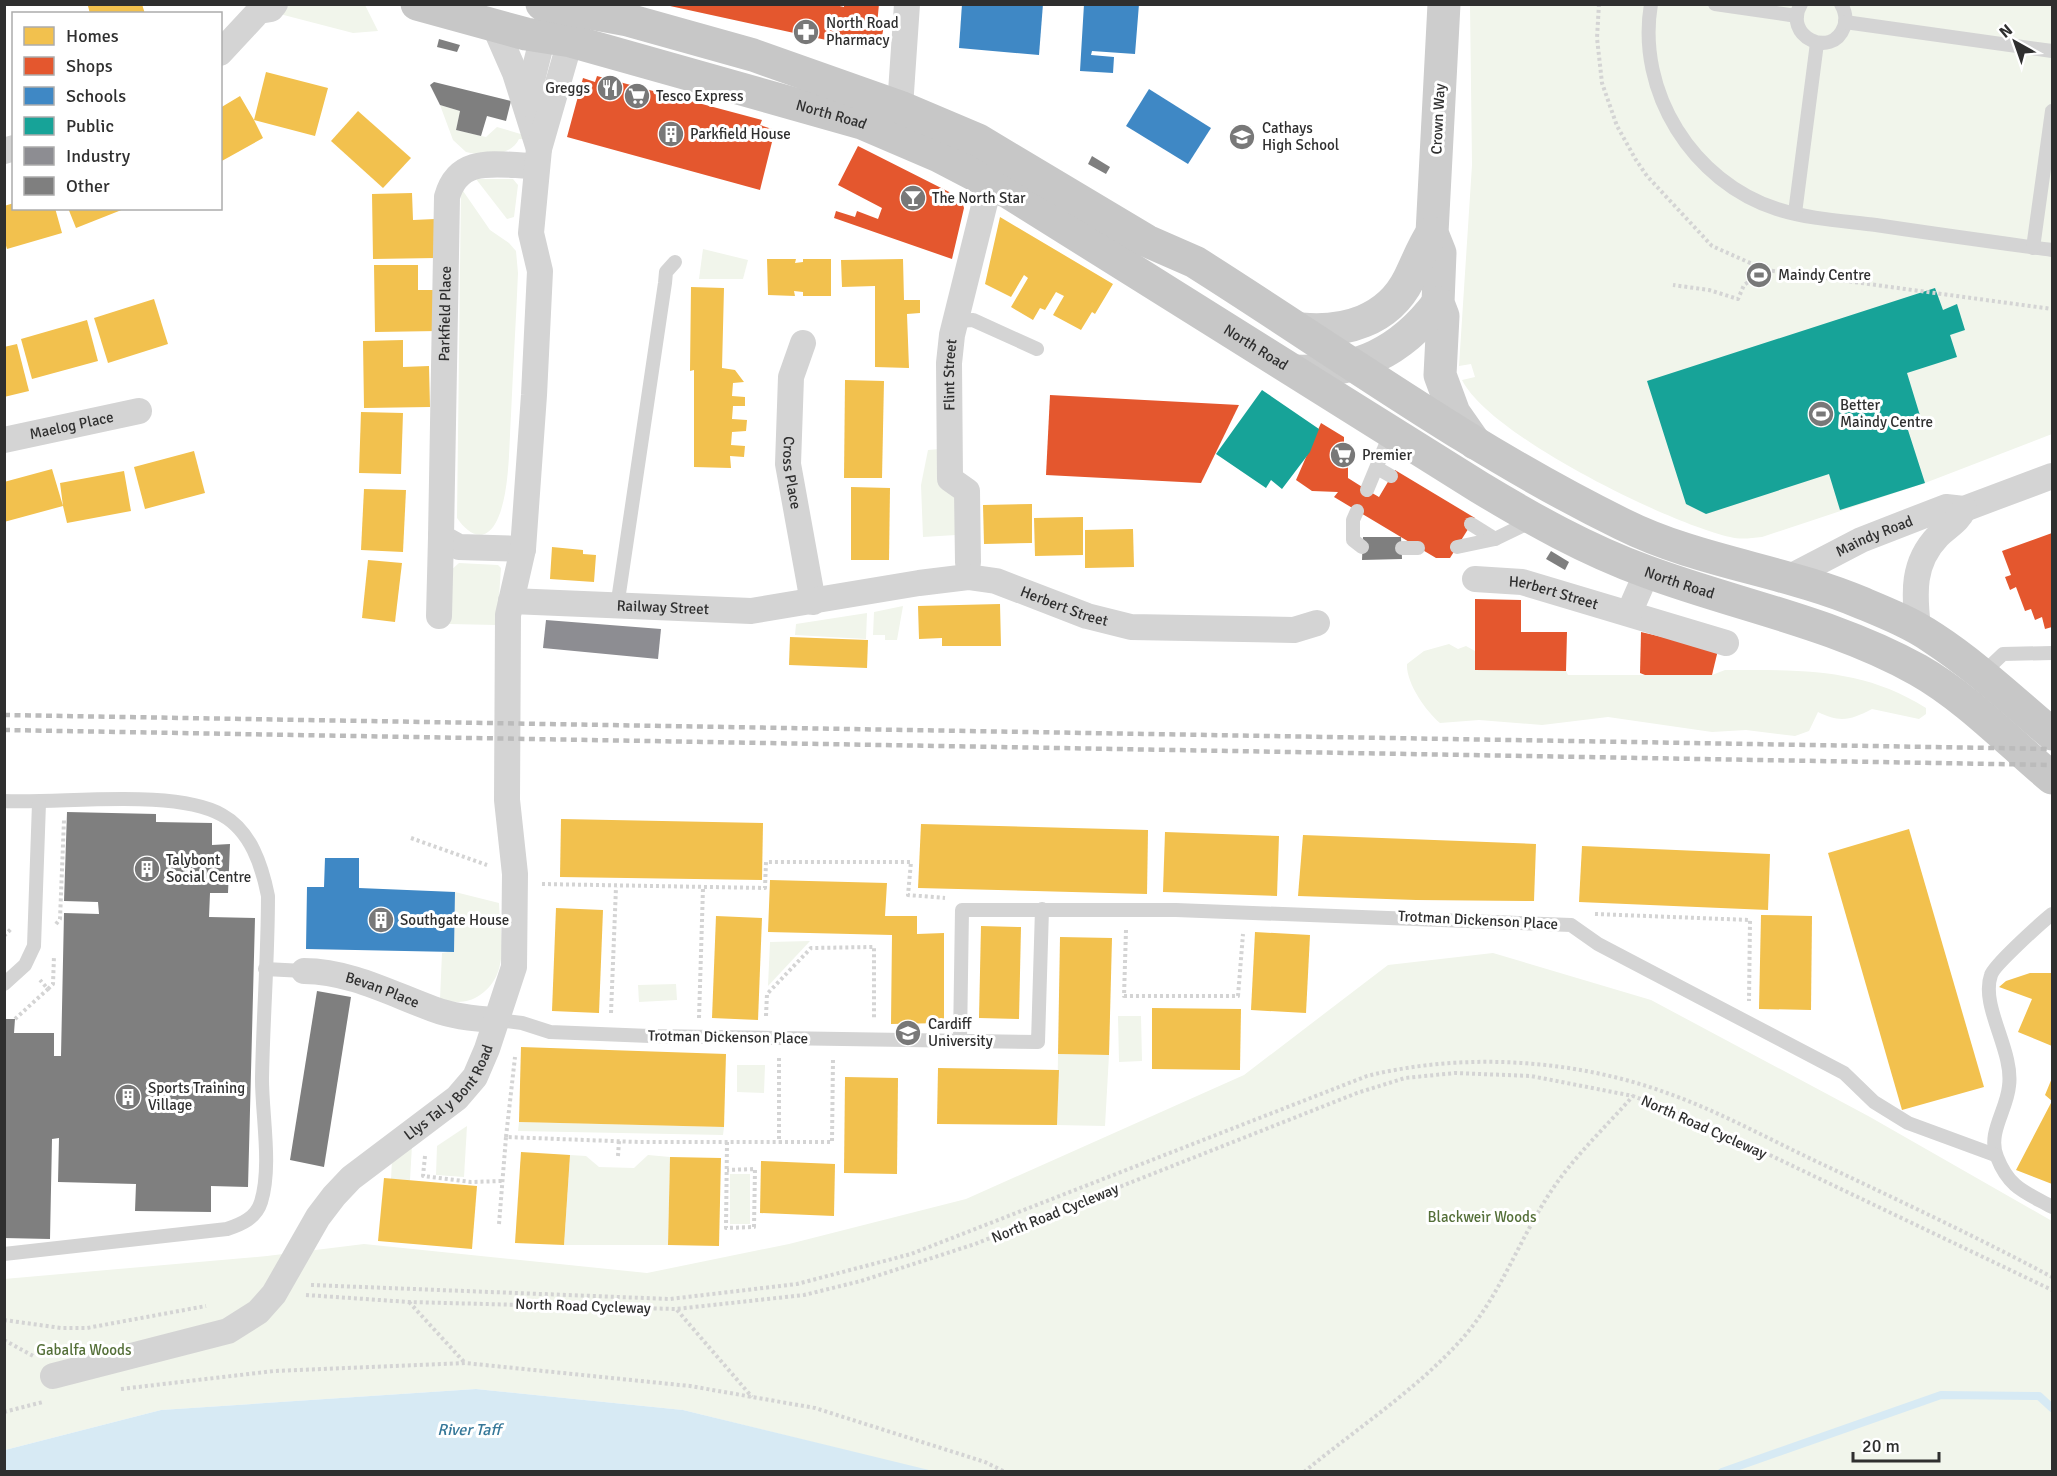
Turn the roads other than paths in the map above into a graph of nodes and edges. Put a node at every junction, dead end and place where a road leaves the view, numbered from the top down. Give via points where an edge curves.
1 (417, 4) edge
2 (908, 4) edge
3 (1444, 4) edge
4 (1651, 4) edge
5 (1715, 4) edge
6 (1841, 4) edge
7 (264, 7) edge
8 (1799, 10) edge
9 (629, 12) edge
10 (557, 20) edge
11 (1845, 22) junction
12 (494, 25) junction
13 (1817, 43) junction
14 (222, 51) edge
15 (2052, 51) edge
16 (526, 104) junction
17 (900, 106) junction
18 (2052, 111) edge
19 (538, 158) junction
20 (990, 182) junction
21 (1795, 213) junction
22 (1432, 233) junction
23 (2033, 248) junction
24 (2052, 250) edge
25 (675, 262) dead end
26 (1438, 303) junction
27 (957, 321) junction
28 (1301, 329) junction
29 (803, 343) dead end
30 (1037, 349) dead end
31 (1353, 367) junction
32 (1295, 371) junction
33 (139, 411) dead end
34 (1391, 432) junction
35 (4, 440) edge
36 (1475, 443) junction
37 (1377, 468) junction
38 (1391, 476) dead end
39 (2052, 476) edge
40 (1384, 489) dead end
41 (1964, 509) junction
42 (1358, 511) dead end
43 (1536, 519) junction
44 (1471, 524) dead end
45 (441, 537) junction
46 (1495, 539) junction
47 (1465, 543) dead end
48 (1362, 547) dead end
49 (1402, 548) dead end
50 (1418, 548) dead end
51 (523, 549) junction
52 (968, 562) dead end
53 (1647, 572) junction
54 (1788, 578) junction
55 (1475, 579) dead end
56 (511, 601) junction
57 (813, 602) junction
58 (617, 607) junction
59 (1629, 613) junction
60 (439, 615) dead end
61 (1317, 623) dead end
62 (1918, 628) junction
63 (1726, 642) dead end
64 (2052, 653) edge
65 (1989, 681) junction
66 (2052, 734) edge
67 (2052, 778) edge
68 (4, 801) edge
69 (39, 803) junction
70 (1042, 909) junction
71 (2052, 914) edge
72 (265, 969) junction
73 (304, 971) joint
74 (4, 984) edge
75 (497, 1020) junction
76 (960, 1041) junction
77 (1995, 1155) junction
78 (2052, 1207) edge
79 (4, 1254) edge
80 (51, 1388) road end

1 - 12 main road, North Road
2 - 17 street
3 - 22 street, Crown Way
4 - 21 lane via 1653,69 1666,110 1683,138 1699,159 1729,185 1761,202
5 - 8 lane
6 - 11 lane
7 - 14 street
8 - 13 lane via 1799,30
9 - 10 main road, North Road
9 - 17 main road, North Road
10 - 12 main road, North Road
10 - 16 street
10 - 19 street
10 - 20 main road, North Road via 861,123
11 - 13 lane via 1839,36
11 - 15 lane
12 - 16 street
13 - 21 lane
16 - 19 street
17 - 28 main road, North Road via 1015,160 1147,241 1196,262
18 - 23 lane
19 - 45 street, Parkfield Place via 467,168 454,179 447,197
19 - 51 street via 531,233 540,271
20 - 27 street, Flint Street
20 - 32 main road, North Road
21 - 23 lane
22 - 26 street, Crown Way via 1440,253
22 - 28 street, Crown Way via 1409,279 1384,310 1352,327 1327,331
23 - 24 lane
25 - 58 lane via 666,272
26 - 31 street via 1402,341
26 - 36 street, Crown Way via 1443,316 1440,375 1454,412
27 - 30 lane via 973,320
27 - 52 street, Flint Street via 949,363 950,479 967,491
28 - 31 main road, North Road
29 - 57 street, Cross Place via 791,376 788,464
31 - 32 street
31 - 36 main road, North Road
32 - 34 main road, North Road
33 - 35 street, Maelog Place
34 - 37 lane
34 - 43 main road, North Road
36 - 54 main road, North Road via 1578,502 1659,540 1689,552
37 - 38 lane
37 - 40 lane via 1369,486
39 - 41 street, Maindy Road
41 - 54 street, Maindy Road via 1946,507 1861,540
41 - 62 street, Maindy Road via 1957,523 1940,534 1920,562 1914,592
42 - 48 lane via 1353,520 1353,540
43 - 46 lane
43 - 53 main road, North Road
44 - 46 lane
45 - 51 street via 459,547
45 - 60 street, Parkfield Place
46 - 47 lane
49 - 50 lane
51 - 56 street
53 - 59 street
53 - 67 main road, North Road via 1842,634 1921,671
54 - 62 main road, North Road via 1862,603
55 - 59 street, Herbert Street via 1522,582
56 - 58 street, Railway Street
56 - 75 street, Llys Tal y Bont Road via 507,800 515,874 514,967
57 - 58 street, Railway Street via 751,611
57 - 61 street, Herbert Street via 968,577 996,581 1087,616 1131,627 1294,630
59 - 63 street, Herbert Street
62 - 65 main road, North Road
64 - 65 lane via 2003,654
65 - 66 main road, North Road
68 - 69 lane
69 - 72 lane via 178,802 224,815 245,836 264,873 268,896
69 - 74 lane via 34,946 25,965
70 - 76 lane, Trotman Dickenson Place via 962,910
70 - 76 lane, Trotman Dickenson Place via 1038,1042
70 - 77 lane, Trotman Dickenson Place via 1307,913 1571,925 1598,944 1844,1072 1874,1102 1908,1123
71 - 77 lane via 1991,972 1988,989 2007,1056 2010,1086 1994,1134
72 - 73 lane, Bevan Place
72 - 79 lane via 265,1170 261,1202 255,1215 227,1229
73 - 75 street, Bevan Place via 321,971 367,984 434,1010
75 - 76 lane, Trotman Dickenson Place via 550,1032
75 - 80 street, Llys Tal y Bont Road via 475,1077 457,1098 339,1190 258,1312 228,1331
77 - 78 lane via 2010,1183

